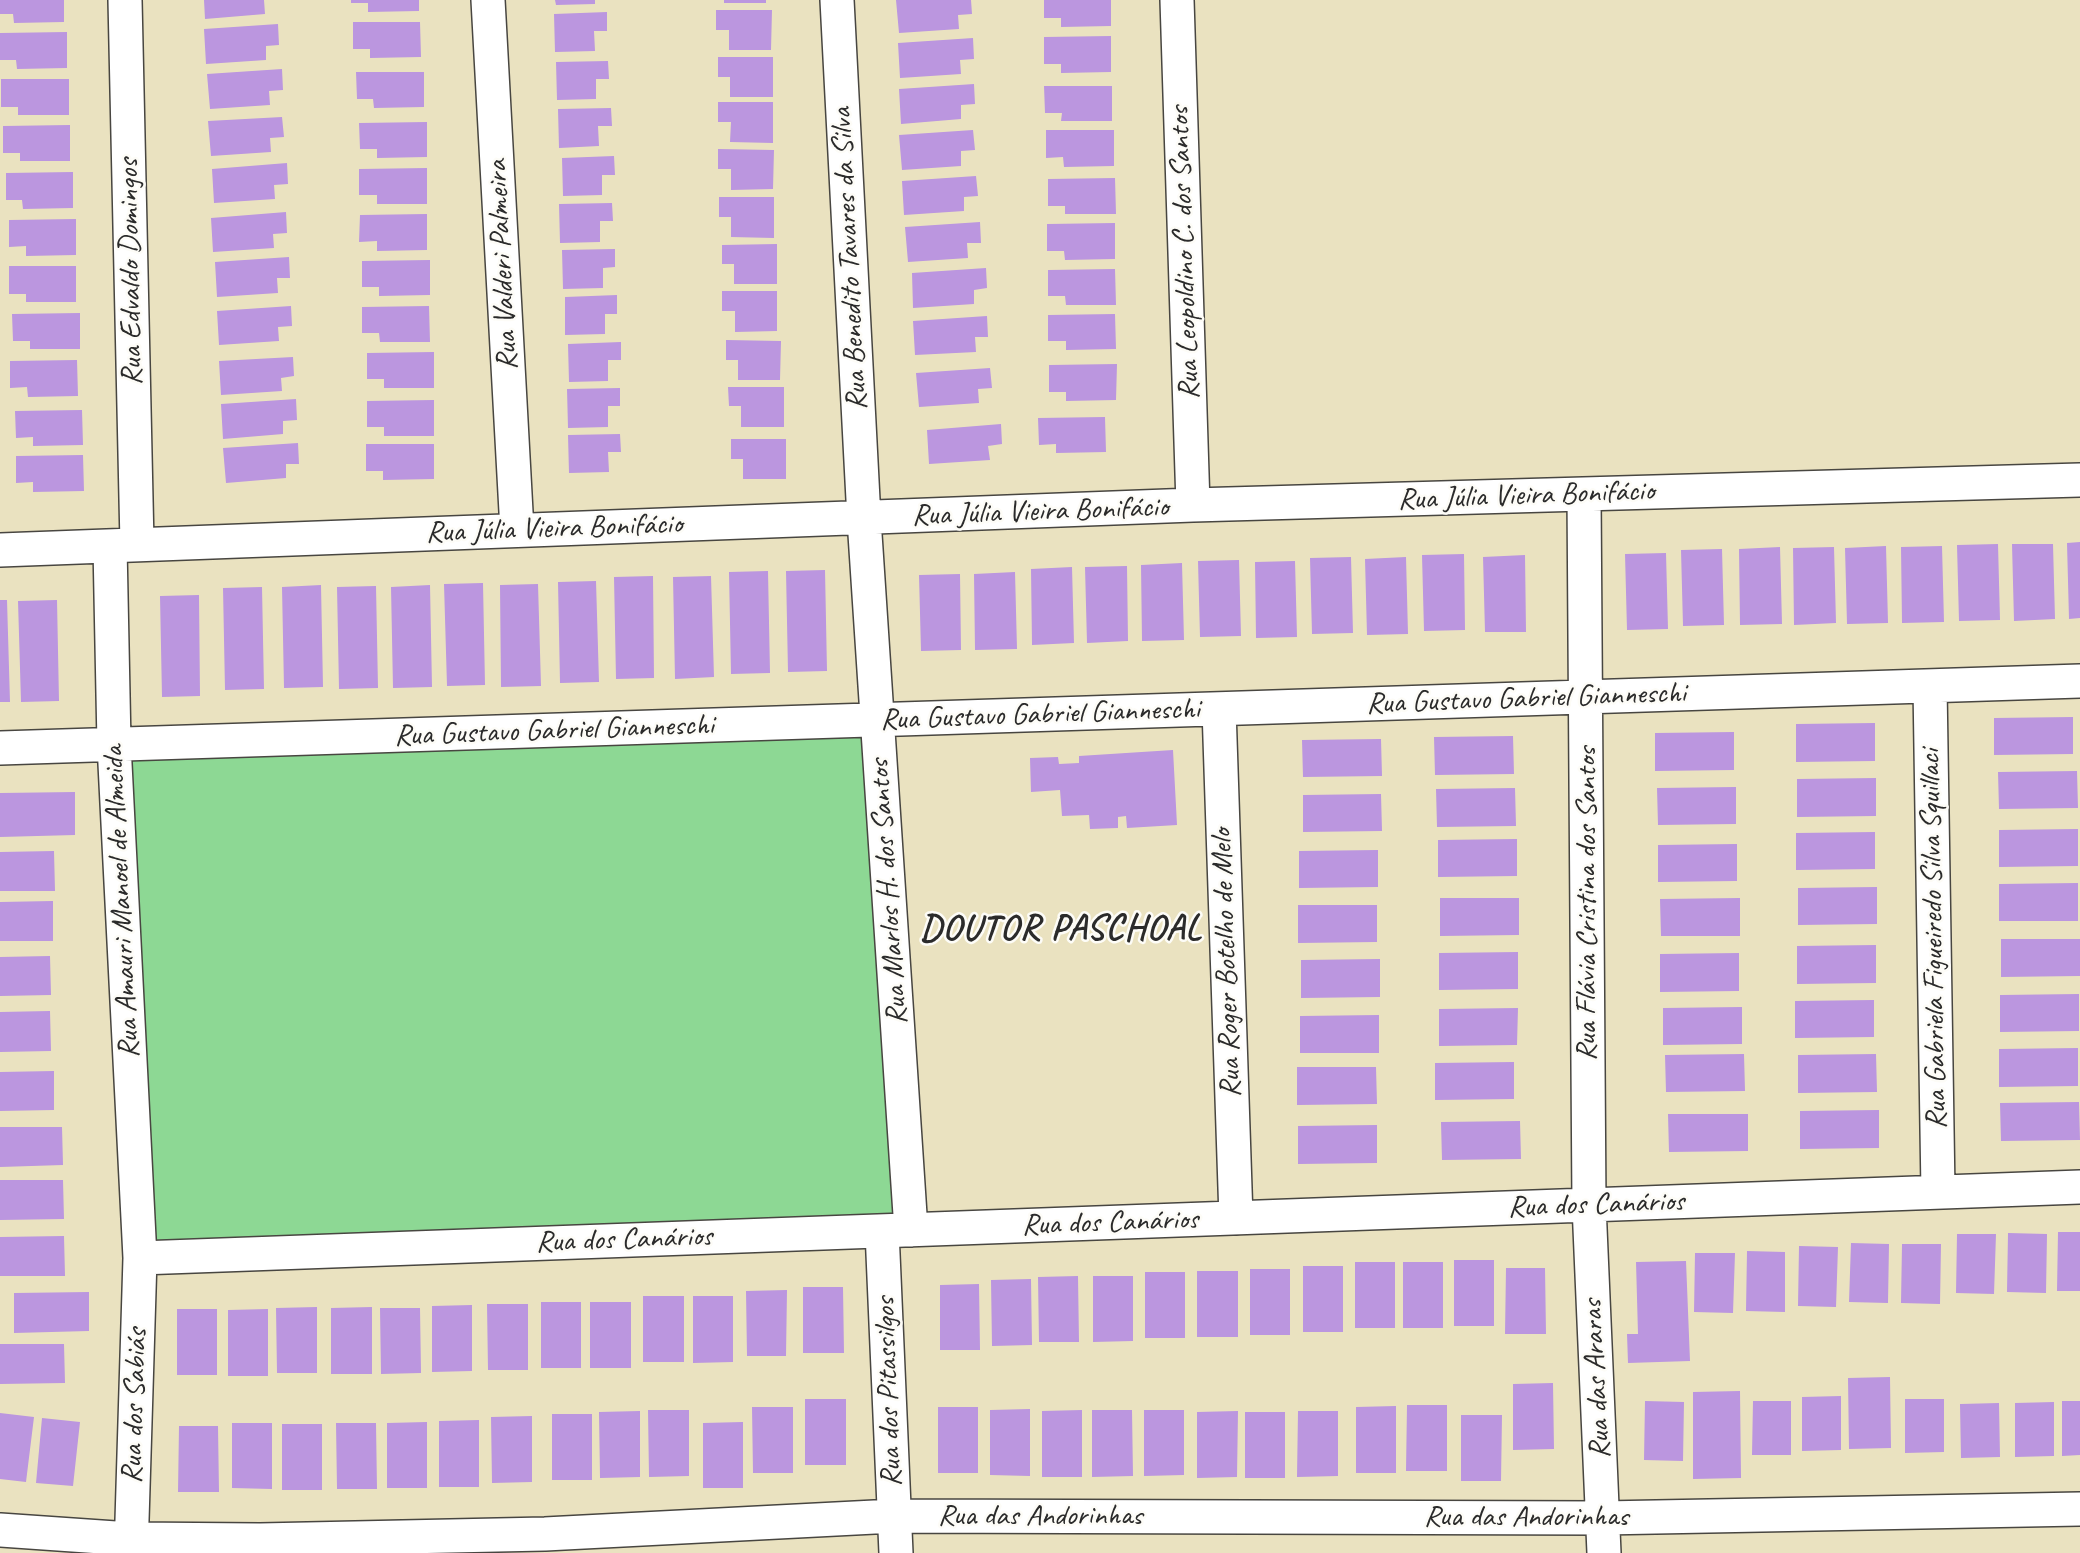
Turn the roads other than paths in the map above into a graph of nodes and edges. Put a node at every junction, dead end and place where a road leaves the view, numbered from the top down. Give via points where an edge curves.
1 (125, 0) edge
2 (488, 0) edge
3 (837, 0) edge
4 (1177, 0) edge
5 (2080, 480) edge
6 (1584, 494) junction
7 (1194, 505) junction
8 (864, 519) junction
9 (517, 530) junction
10 (123, 545) junction
11 (0, 550) edge
12 (2080, 681) edge
13 (1930, 686) junction
14 (1585, 698) junction
15 (1219, 709) junction
16 (877, 721) junction
17 (114, 744) junction
18 (0, 748) edge
19 (2080, 1187) edge
20 (1938, 1192) junction
21 (1589, 1205) junction
22 (1236, 1218) junction
23 (896, 1230) junction
24 (140, 1258) junction
25 (2080, 1509) edge
26 (894, 1516) junction
27 (1603, 1518) junction
28 (0, 1530) edge
29 (130, 1546) edge
30 (896, 1553) edge
31 (1604, 1553) edge

1 - 10 street, Rua Edvaldo Domingos
2 - 9 street, Rua Valderi Palmeira
3 - 8 street, Rua Benedito Tavares da Silva
4 - 7 street, Rua Leopoldino C. dos Santos
5 - 6 street, Rua Júlia Vieira Bonifácio
6 - 7 street, Rua Júlia Vieira Bonifácio
6 - 14 street, Rua Flávia Cristina dos Santos
7 - 8 street, Rua Júlia Vieira Bonifácio
8 - 9 street, Rua Júlia Vieira Bonifácio
8 - 16 street, Rua Marlos H. dos Santos
9 - 10 street, Rua Júlia Vieira Bonifácio
10 - 11 street, Rua Júlia Vieira Bonifácio
10 - 17 street, Rua Amauri Manoel de Almeida
12 - 13 street, Rua Gustavo Gabriel Gianneschi
13 - 14 street, Rua Gustavo Gabriel Gianneschi
13 - 20 street, Rua Gabriela Figueiredo Silva Squillaci
14 - 15 street, Rua Gustavo Gabriel Gianneschi
14 - 21 street, Rua Flávia Cristina dos Santos
15 - 16 street, Rua Gustavo Gabriel Gianneschi
15 - 22 street, Rua Roger Botelho de Melo
16 - 17 street, Rua Gustavo Gabriel Gianneschi
16 - 23 street, Rua Marlos H. dos Santos
17 - 18 street, Rua Gustavo Gabriel Gianneschi
17 - 24 street, Rua Amauri Manoel de Almeida
19 - 20 street, Rua dos Canários
20 - 21 street, Rua dos Canários
21 - 22 street, Rua dos Canários
21 - 27 street, Rua das Araras
22 - 23 street, Rua dos Canários
23 - 24 street, Rua dos Canários
23 - 26 street, Rua dos Pitassilgos
24 - 29 street, Rua dos Sabiás
25 - 27 street, Rua das Andorinhas
26 - 27 street, Rua das Andorinhas
26 - 29 street, Rua das Andorinhas via 545,1534
26 - 30 street, Rua dos Pitassilgos
27 - 31 street, Rua das Araras
28 - 29 street, Rua das Andorinhas

